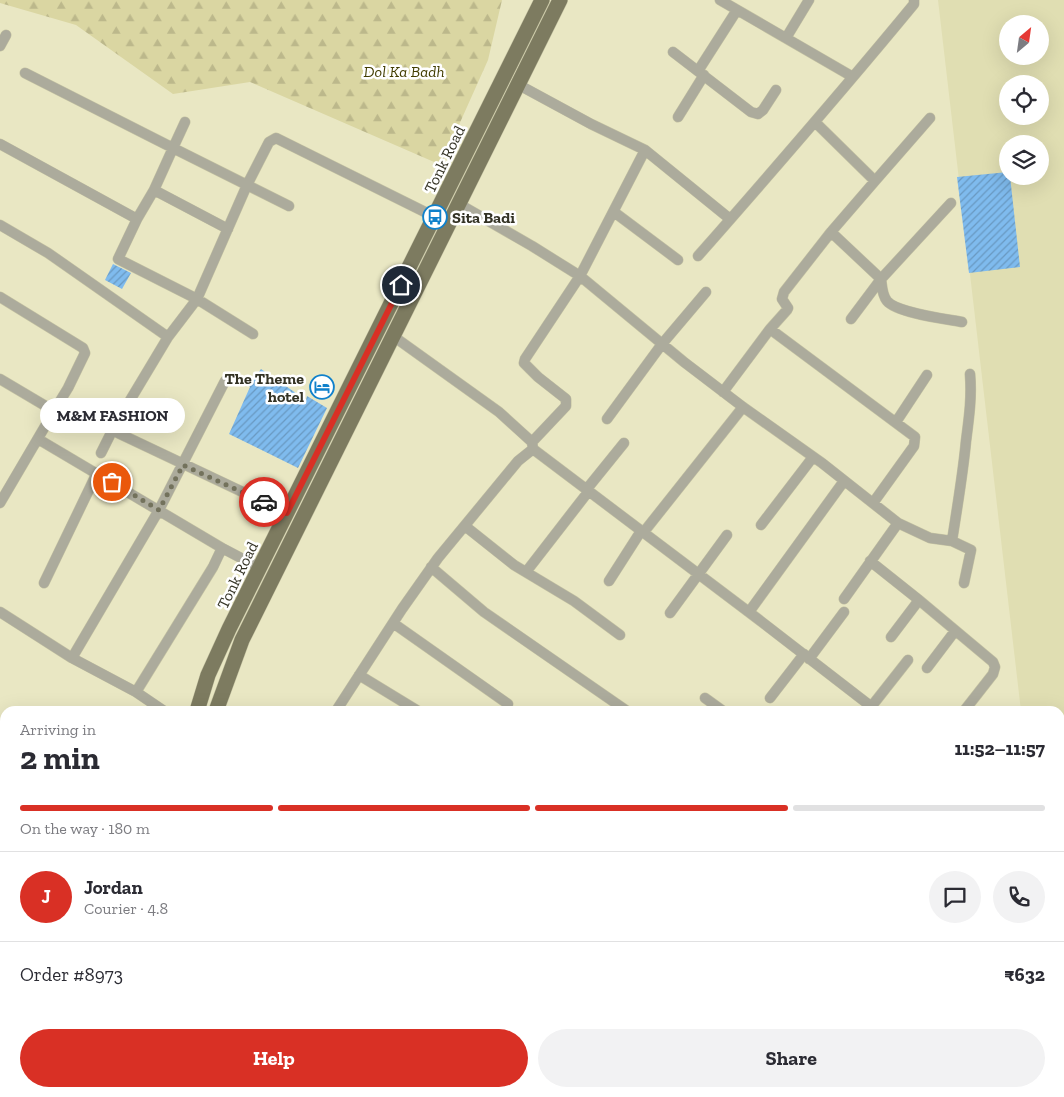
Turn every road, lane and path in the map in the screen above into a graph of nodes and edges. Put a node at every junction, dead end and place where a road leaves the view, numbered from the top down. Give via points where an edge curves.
1 (542, 0) edge
2 (560, 0) edge
3 (720, 0) edge
4 (809, 0) edge
5 (914, 0) edge
6 (737, 10) junction
7 (6, 35) dead end
8 (786, 38) junction
9 (0, 46) edge
10 (673, 52) dead end
11 (25, 73) dead end
12 (701, 73) junction
13 (853, 77) junction
14 (519, 85) junction
15 (776, 90) dead end
16 (678, 117) dead end
17 (930, 118) dead end
18 (185, 122) dead end
19 (815, 122) junction
20 (0, 144) edge
21 (172, 148) junction
22 (645, 150) junction
23 (875, 181) junction
24 (247, 185) junction
25 (154, 190) junction
26 (951, 203) dead end
27 (459, 204) junction
28 (289, 206) dead end
29 (614, 212) junction
30 (434, 217) junction
31 (137, 219) junction
32 (730, 219) junction
33 (449, 224) junction
34 (0, 225) edge
35 (228, 229) junction
36 (831, 232) junction
37 (698, 256) dead end
38 (678, 260) dead end
39 (580, 276) junction
40 (881, 279) junction
41 (706, 292) dead end
42 (0, 297) edge
43 (197, 299) junction
44 (850, 319) dead end
45 (962, 322) dead end
46 (770, 329) junction
47 (253, 334) dead end
48 (394, 336) junction
49 (168, 337) junction
50 (662, 344) junction
51 (970, 374) dead end
52 (927, 375) dead end
53 (0, 380) edge
54 (225, 381) dead end
55 (723, 392) junction
56 (743, 407) junction
57 (54, 412) junction
58 (606, 420) dead end
59 (896, 422) junction
60 (114, 427) junction
61 (38, 439) junction
62 (624, 443) dead end
63 (532, 445) junction
64 (101, 453) dead end
65 (813, 457) junction
66 (183, 465) junction
67 (97, 473) junction
68 (844, 481) junction
69 (587, 491) junction
70 (0, 503) edge
71 (873, 503) junction
72 (159, 510) junction
73 (287, 513) junction
74 (898, 522) junction
75 (761, 525) dead end
76 (465, 526) junction
77 (642, 532) junction
78 (727, 535) dead end
79 (952, 541) junction
80 (222, 548) junction
81 (870, 561) junction
82 (260, 568) junction
83 (431, 568) junction
84 (526, 572) junction
85 (699, 574) junction
86 (609, 581) dead end
87 (44, 583) dead end
88 (964, 583) dead end
89 (844, 599) dead end
90 (919, 600) junction
91 (0, 612) edge
92 (749, 612) junction
93 (844, 612) dead end
94 (670, 613) dead end
95 (392, 623) junction
96 (955, 631) junction
97 (620, 635) dead end
98 (892, 637) dead end
99 (806, 656) junction
100 (72, 658) junction
101 (908, 660) dead end
102 (927, 668) dead end
103 (359, 675) junction
104 (136, 692) junction
105 (705, 698) dead end
106 (770, 698) dead end
107 (508, 704) dead end
108 (157, 706) edge
109 (198, 706) edge
110 (218, 706) edge
111 (339, 706) edge
112 (408, 706) edge
113 (620, 706) edge
114 (716, 706) edge
115 (870, 706) edge
116 (876, 706) edge
117 (968, 706) edge

1 - 30 main road, Tonk Road
2 - 14 main road, Tonk Road
3 - 6 street
4 - 8 street
5 - 13 street
6 - 8 street
6 - 12 street
7 - 9 street
8 - 13 street
10 - 12 street
11 - 21 street
12 - 15 street via 758,114
12 - 16 street
13 - 19 street
14 - 22 street
14 - 27 main road, Tonk Road
17 - 23 street
18 - 21 street
19 - 23 street
19 - 32 street
20 - 31 street
21 - 24 street
21 - 25 street
22 - 29 street
22 - 32 street
23 - 36 street
24 - 28 street
24 - 30 street via 269,142 276,138
24 - 35 street
25 - 31 street
25 - 35 street
26 - 40 street
27 - 33 main road, Tonk Road
27 - 39 street
29 - 38 street
29 - 39 street
30 - 33 street
30 - 73 main road, Tonk Road
31 - 43 street via 118,259
32 - 37 street
33 - 48 main road, Tonk Road
34 - 49 street via 48,253
35 - 43 street
36 - 40 street
36 - 46 street via 784,292 782,299 788,310
39 - 50 street
39 - 63 street via 524,359 524,363 567,402
40 - 44 street
40 - 45 street via 883,294 897,309
41 - 50 street
42 - 57 street via 83,348 85,353
43 - 47 street
43 - 49 street
46 - 55 street
46 - 59 street
48 - 63 street via 498,412
48 - 110 main road, Tonk Road via 242,640
49 - 60 street
50 - 55 street
50 - 58 street
51 - 79 street via 972,393
52 - 59 street
53 - 57 street
54 - 66 street
55 - 56 street
56 - 65 street
56 - 77 street
57 - 61 street
59 - 71 street via 916,437 914,446
60 - 64 street
60 - 66 street via 118,433
61 - 67 street
61 - 70 street
62 - 69 street
63 - 69 street
63 - 76 street
65 - 68 street
65 - 75 street
66 - 72 street
66 - 73 street
67 - 72 street
67 - 87 street
68 - 71 street
68 - 92 street
69 - 77 street
69 - 84 street
71 - 74 street
72 - 80 street
72 - 100 street
73 - 82 main road, Tonk Road
74 - 79 street via 930,538
74 - 81 street
76 - 83 street
76 - 84 street
77 - 85 street
77 - 86 street
78 - 85 street
79 - 88 street via 971,550
80 - 82 street
80 - 104 street
81 - 89 street
81 - 90 street
82 - 109 main road, Tonk Road via 208,675
83 - 95 street
83 - 113 street via 484,612
84 - 97 street via 574,601
85 - 92 street
85 - 94 street
90 - 96 street
90 - 98 street
91 - 100 street
92 - 99 street
93 - 99 street
95 - 103 street
95 - 107 street
96 - 102 street
96 - 117 street via 995,667
99 - 106 street
99 - 115 street
100 - 104 street
101 - 116 street
103 - 111 street
103 - 112 street
104 - 108 street
105 - 114 street

